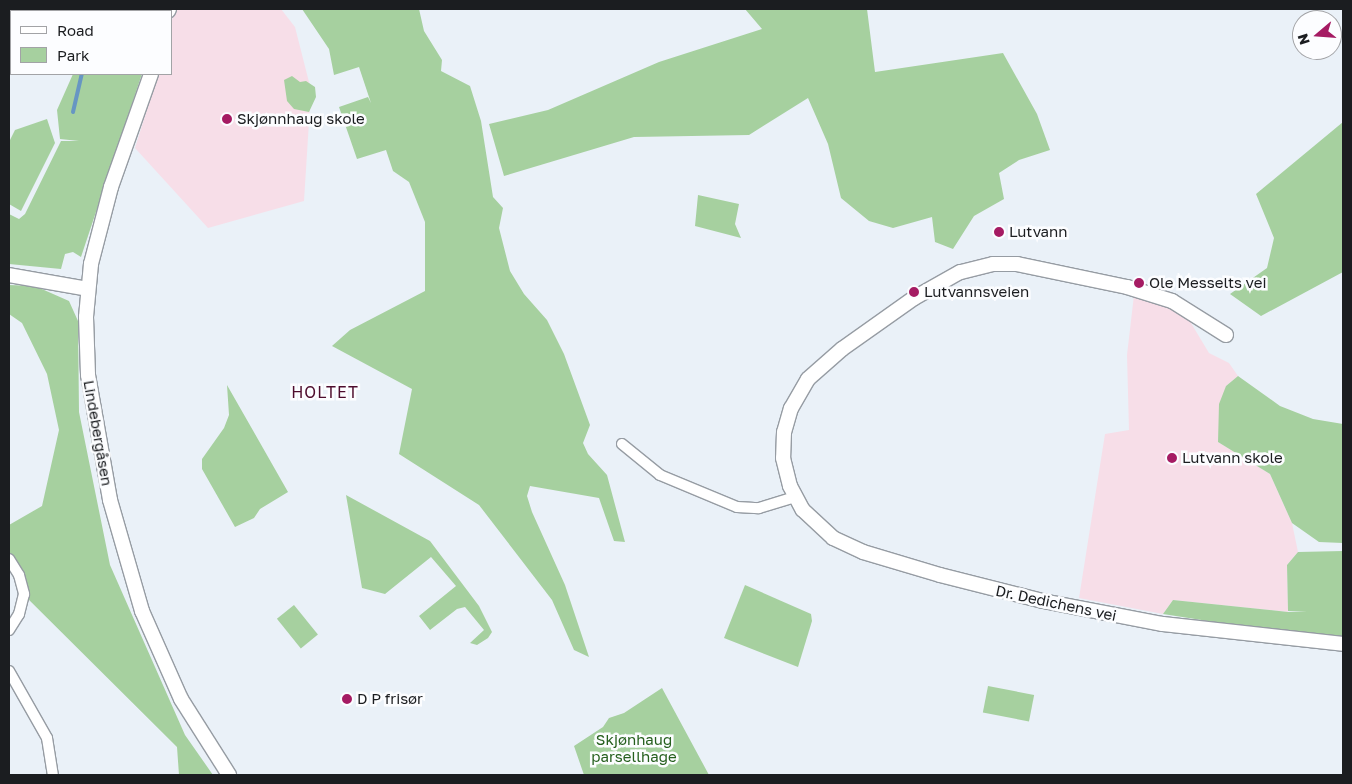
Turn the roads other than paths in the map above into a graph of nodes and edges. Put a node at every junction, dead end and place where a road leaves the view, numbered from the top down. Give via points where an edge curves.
1 (151, 75) edge
2 (9, 275) edge
3 (88, 288) junction
4 (1226, 334) dead end
5 (622, 444) dead end
6 (795, 497) junction
7 (9, 559) edge
8 (9, 630) edge
9 (1343, 644) edge
10 (9, 671) edge
11 (54, 775) edge
12 (229, 775) edge

1 - 3 street, Lindebergåsen via 101,220
2 - 3 street
3 - 12 street, Lindebergåsen via 88,375 110,500 142,611 181,699
4 - 6 street via 1172,301 1135,289 1017,264 985,265 960,272 914,298 842,349 808,380 791,408 784,432 784,458
5 - 6 street via 660,475 737,507 759,508
6 - 9 street, Dr. Dedichens vei via 819,528 848,546 955,579 1154,623
7 - 8 street via 19,575 24,594 19,614
10 - 11 street via 47,738

